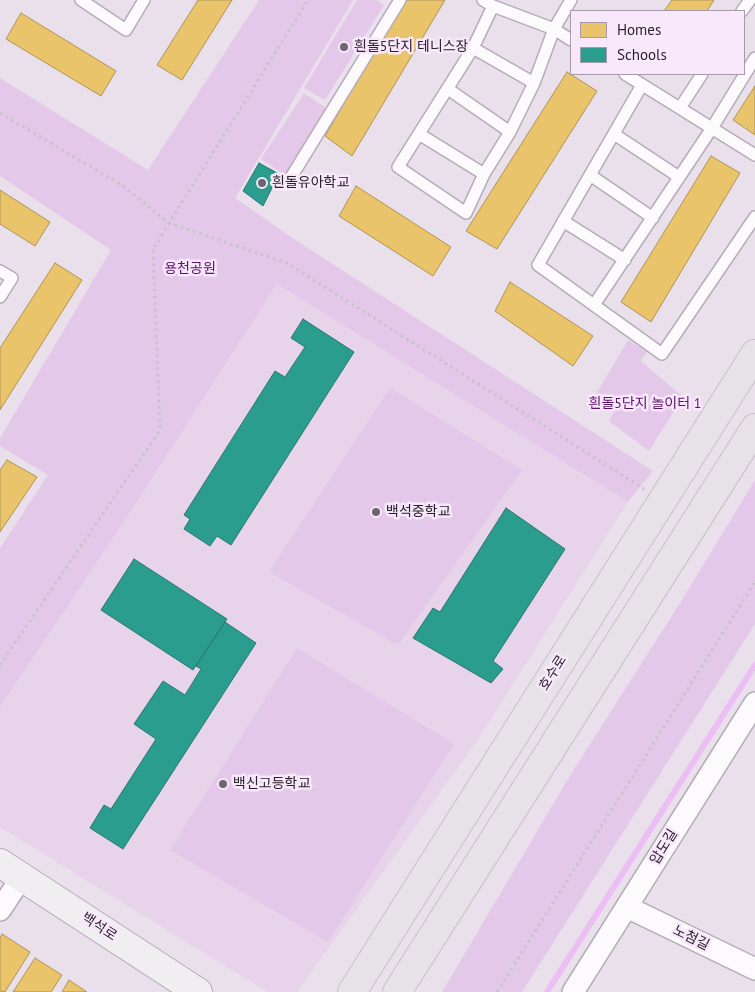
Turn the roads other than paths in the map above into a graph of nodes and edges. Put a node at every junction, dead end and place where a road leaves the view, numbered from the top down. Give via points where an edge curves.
1 (81, 0) edge
2 (144, 0) edge
3 (400, 0) edge
4 (571, 0) edge
5 (488, 3) edge
6 (554, 29) junction
7 (570, 39) edge
8 (473, 48) junction
9 (755, 58) edge
10 (745, 74) edge
11 (627, 75) edge
12 (701, 75) edge
13 (745, 75) edge
14 (534, 83) junction
15 (642, 85) junction
16 (448, 89) junction
17 (680, 108) junction
18 (712, 128) junction
19 (510, 132) junction
20 (420, 134) junction
21 (614, 134) junction
22 (755, 155) edge
23 (484, 174) junction
24 (590, 175) junction
25 (680, 177) junction
26 (290, 179) dead end
27 (755, 217) edge
28 (653, 218) junction
29 (564, 221) junction
30 (625, 260) junction
31 (0, 271) edge
32 (0, 297) edge
33 (594, 306) junction
34 (755, 354) edge
35 (755, 428) edge
36 (755, 702) edge
37 (11, 870) edge
38 (627, 907) junction
39 (0, 910) edge
40 (755, 969) edge
41 (198, 992) edge
42 (352, 992) edge
43 (397, 992) edge
44 (573, 992) edge

1 - 2 lane via 126,30
3 - 26 lane
4 - 6 lane
5 - 6 lane
5 - 8 lane
6 - 7 lane
6 - 14 lane
8 - 14 lane
8 - 16 lane
9 - 10 lane
11 - 15 lane
12 - 17 lane
13 - 18 lane
14 - 19 lane
15 - 17 lane
15 - 21 lane
16 - 19 lane
16 - 20 lane
17 - 18 lane
18 - 22 lane
18 - 25 lane
19 - 23 lane
20 - 23 lane
20 - 23 lane via 398,167 466,213
21 - 24 lane
21 - 25 lane
24 - 28 lane
24 - 29 lane
25 - 28 lane
27 - 33 lane via 662,354
28 - 30 lane
29 - 30 lane
29 - 33 lane via 538,265
30 - 33 lane
31 - 32 lane via 12,278
34 - 42 main road, 호수로
35 - 43 main road
36 - 38 street, 압도길
37 - 39 street
37 - 41 main road, 백석로
38 - 40 street, 노첨길
38 - 44 street, 압도길

